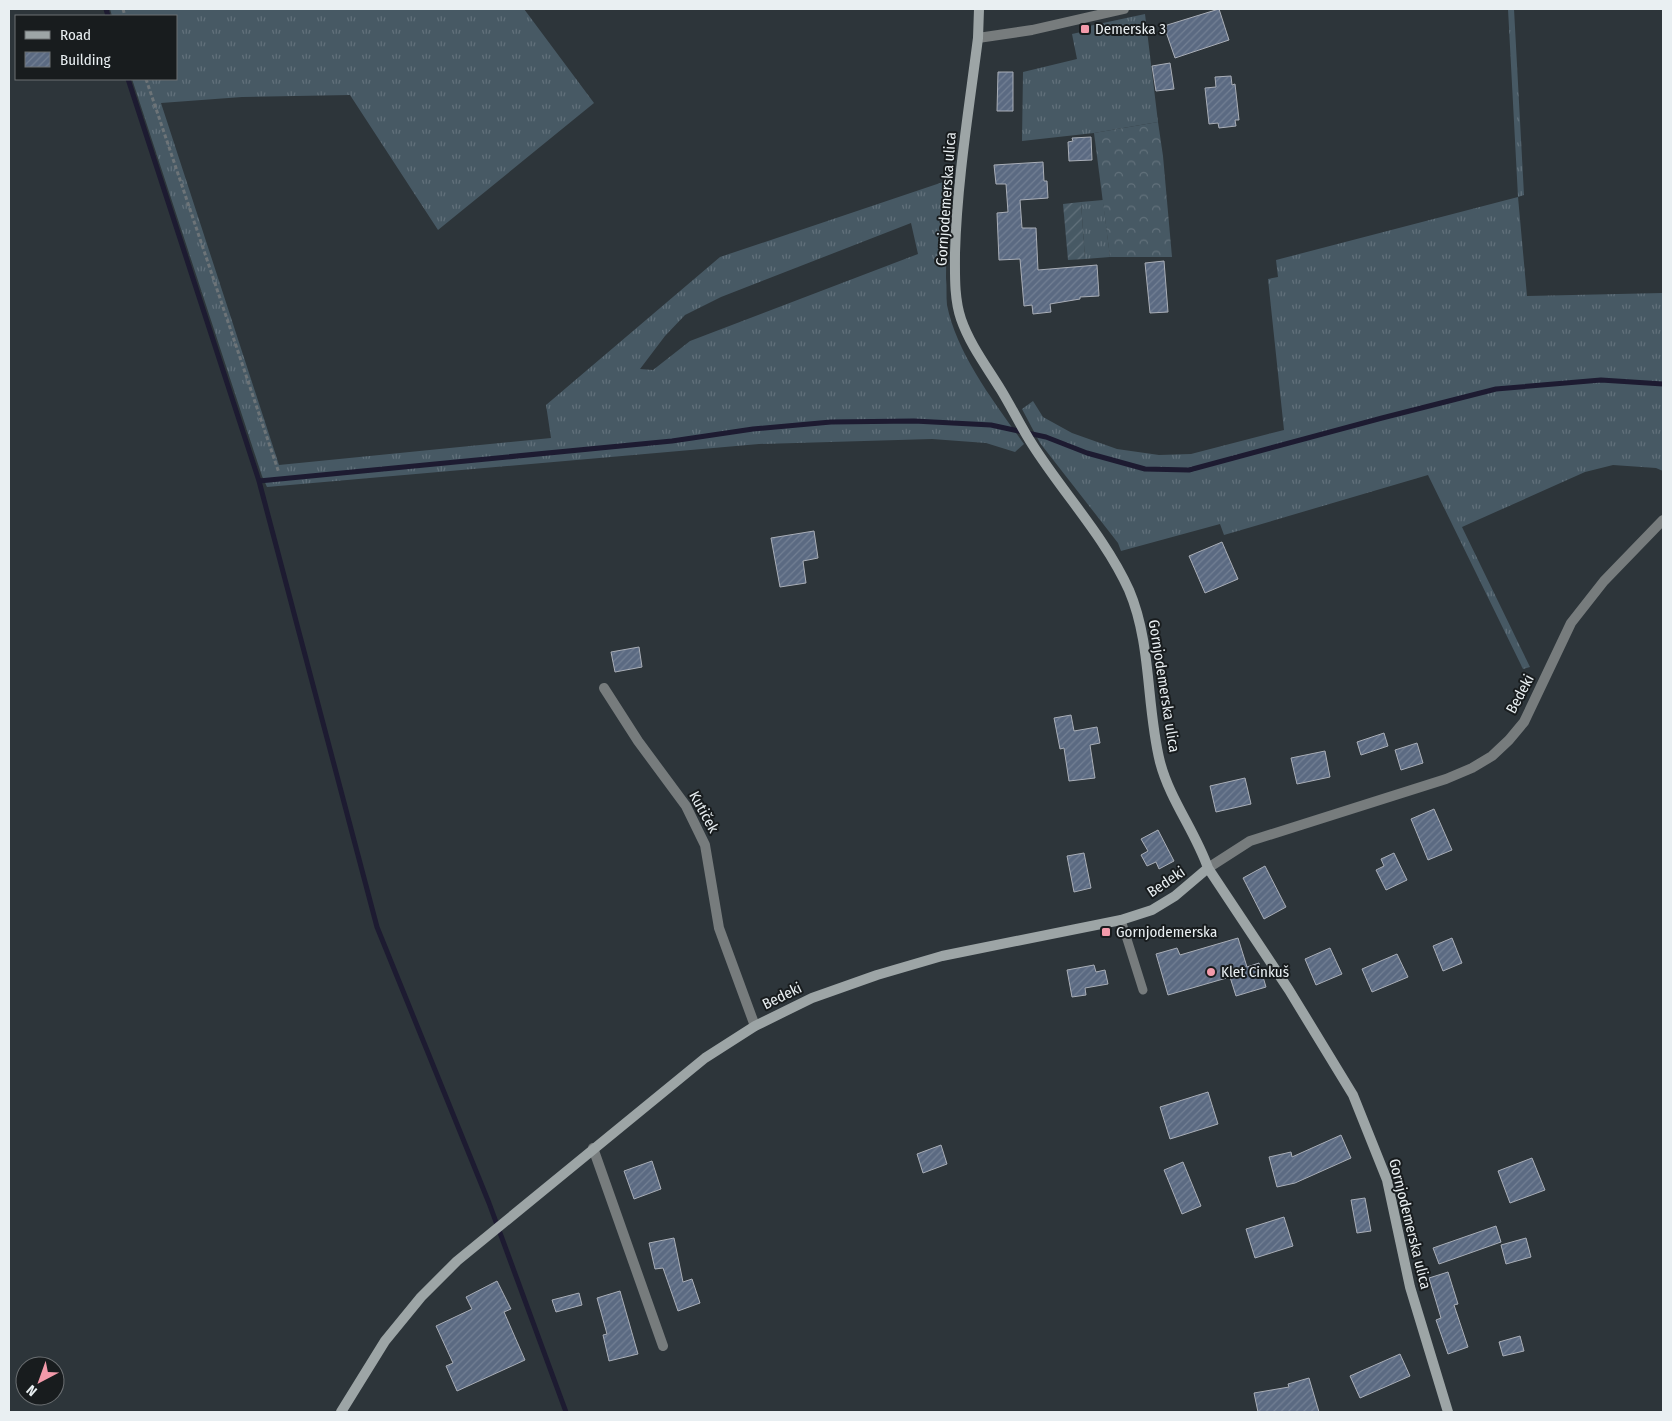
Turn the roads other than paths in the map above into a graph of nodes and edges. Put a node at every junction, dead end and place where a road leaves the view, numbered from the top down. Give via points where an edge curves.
1 (978, 9) edge
2 (1124, 9) edge
3 (978, 38) junction
4 (1663, 520) edge
5 (604, 688) dead end
6 (1208, 868) junction
7 (1121, 920) junction
8 (1143, 990) dead end
9 (755, 1026) junction
10 (593, 1148) junction
11 (663, 1346) dead end
12 (341, 1412) edge
13 (1448, 1412) edge

1 - 3 street, Gornjodemerska ulica
2 - 3 street via 1032,30
3 - 6 street, Gornjodemerska ulica via 956,225 956,298 961,319 1033,445 1114,560 1129,591 1143,640 1154,734 1161,764 1169,788
4 - 6 street, Bedeki via 1604,581 1571,624 1524,722 1492,756 1446,779 1250,841
5 - 9 street, Kutiček via 686,806 706,846 719,928
6 - 7 street, Bedeki via 1165,903
6 - 13 street, Gornjodemerska ulica via 1289,990 1353,1095 1387,1180 1410,1287
7 - 8 lane
7 - 9 street, Bedeki via 942,956 812,998
9 - 10 street, Bedeki via 705,1058
10 - 11 street
10 - 12 street, Bedeki via 457,1261 421,1297 385,1341

